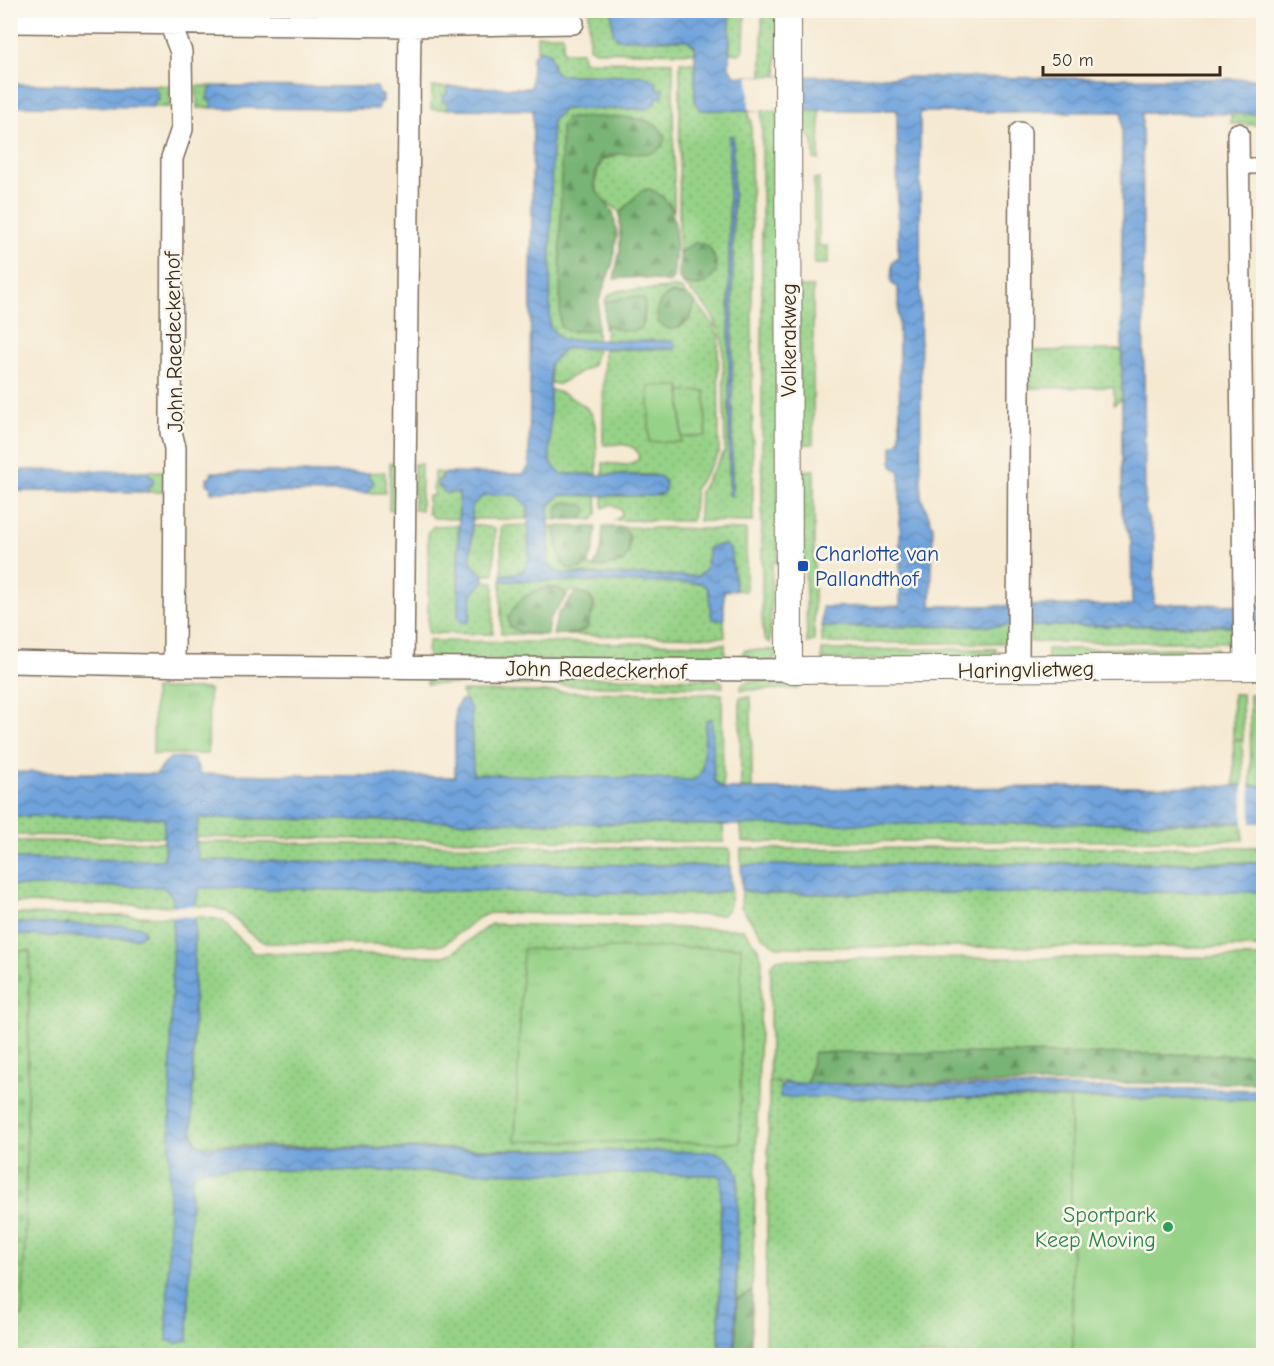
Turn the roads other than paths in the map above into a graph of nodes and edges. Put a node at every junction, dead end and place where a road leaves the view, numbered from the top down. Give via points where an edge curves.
1 (788, 10) edge
2 (167, 16) edge
3 (10, 22) edge
4 (573, 22) dead end
5 (410, 26) junction
6 (1020, 133) dead end
7 (1238, 134) dead end
8 (1263, 165) edge
9 (1238, 166) junction
10 (10, 662) edge
11 (174, 666) junction
12 (403, 667) junction
13 (1254, 667) edge
14 (1018, 669) junction
15 (789, 670) junction

1 - 15 street, Volkerakweg
2 - 3 street
2 - 5 street
2 - 11 street, John Raedeckerhof via 181,52 182,129 172,158
4 - 5 street
5 - 12 street
6 - 14 street
7 - 9 street
8 - 9 street
9 - 13 street via 1243,639
10 - 11 street, John Raedeckerhof
11 - 12 street, John Raedeckerhof
12 - 15 street, John Raedeckerhof
13 - 14 street, Haringvlietweg
14 - 15 street, Haringvlietweg

